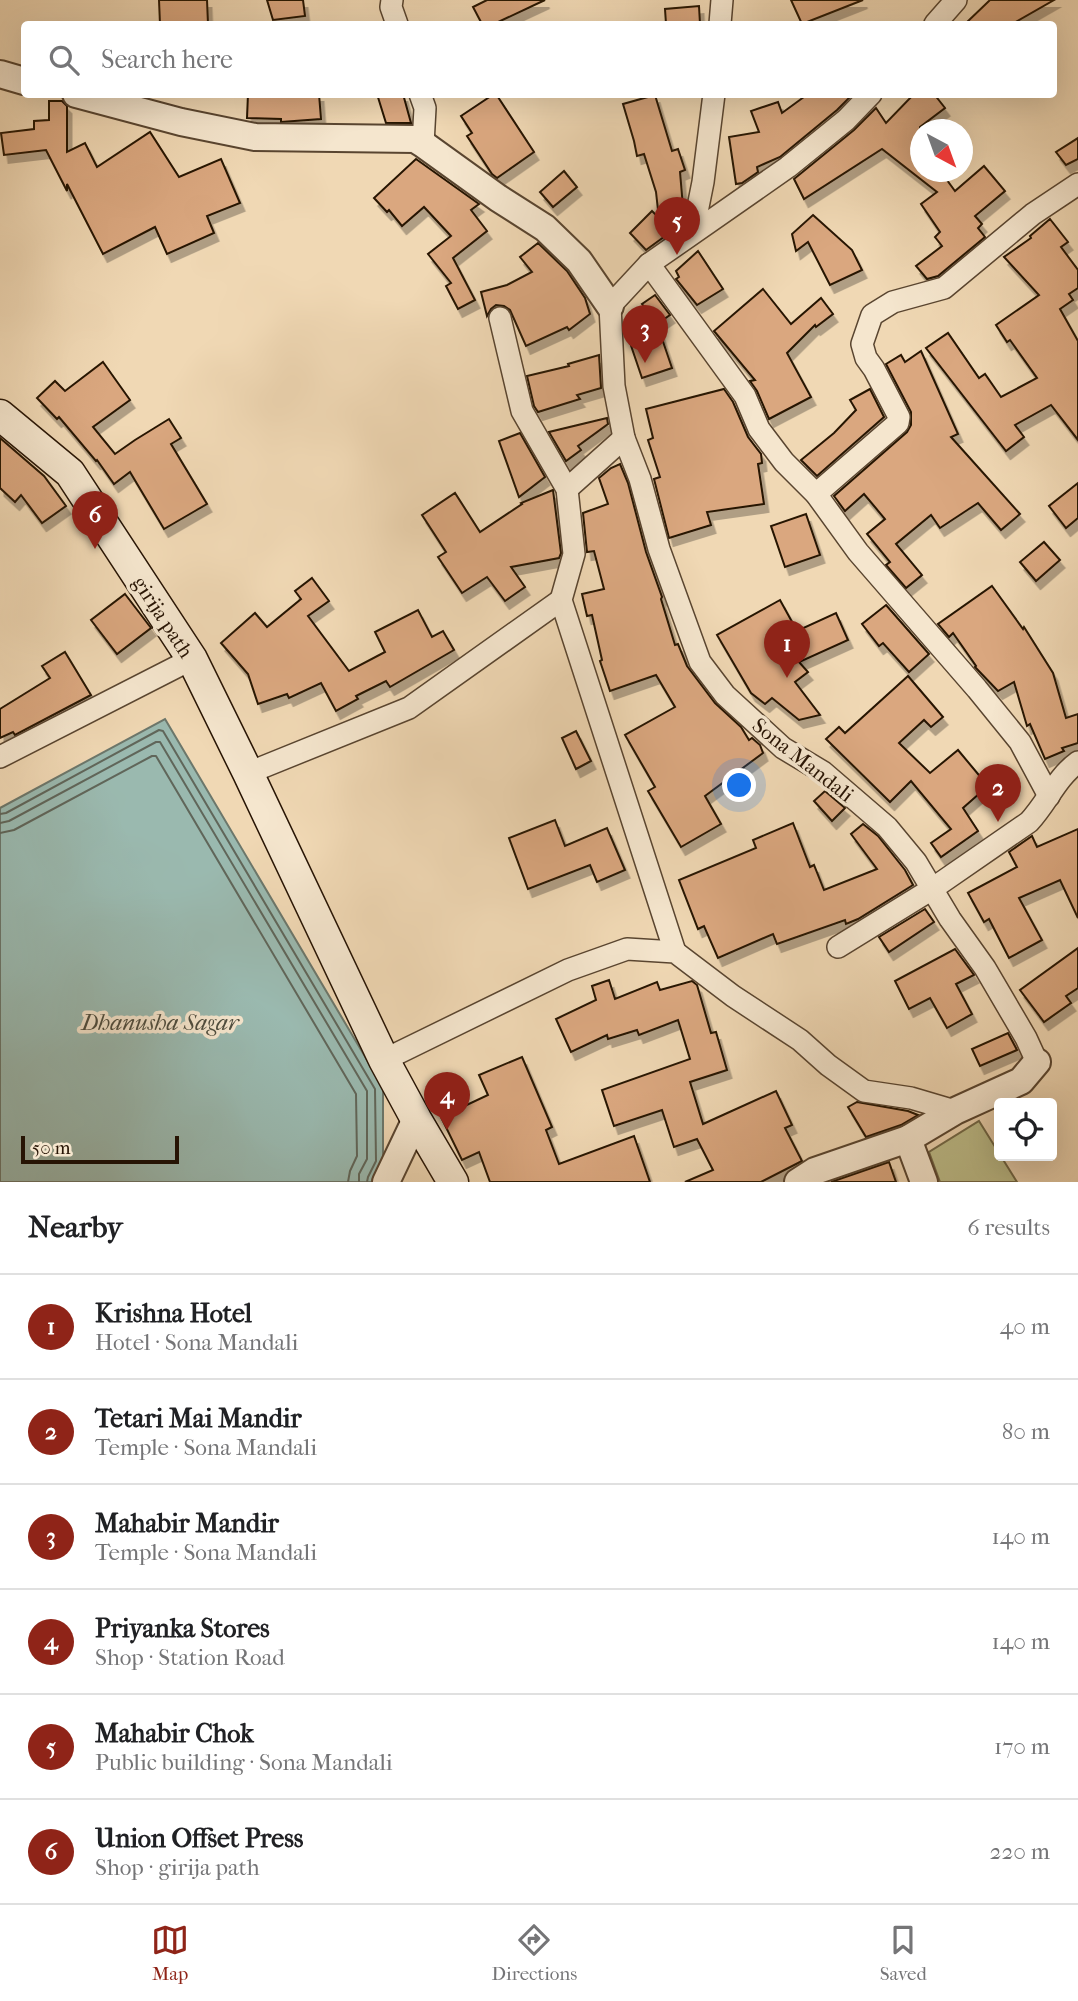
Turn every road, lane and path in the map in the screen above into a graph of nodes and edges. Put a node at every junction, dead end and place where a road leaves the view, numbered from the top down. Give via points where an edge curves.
1 (391, 0) edge
2 (722, 0) edge
3 (956, 0) edge
4 (396, 21) edge
5 (720, 21) edge
6 (938, 21) edge
7 (0, 74) edge
8 (21, 79) edge
9 (91, 98) edge
10 (422, 98) edge
11 (714, 98) edge
12 (867, 98) edge
13 (423, 144) junction
14 (1078, 184) edge
15 (693, 232) junction
16 (649, 264) junction
17 (610, 306) junction
18 (500, 318) dead end
19 (0, 415) edge
20 (624, 438) junction
21 (567, 489) junction
22 (816, 494) junction
23 (561, 600) junction
24 (191, 659) junction
25 (0, 757) edge
26 (1078, 762) edge
27 (248, 773) junction
28 (1049, 796) junction
29 (932, 889) junction
30 (838, 947) dead end
31 (675, 952) junction
32 (384, 1060) junction
33 (1037, 1062) joint
34 (955, 1111) junction
35 (416, 1119) junction
36 (908, 1139) junction
37 (386, 1182) edge
38 (453, 1182) edge
39 (798, 1182) edge
40 (924, 1182) edge

1 - 4 street
2 - 5 street
3 - 6 street
7 - 8 street
9 - 13 street via 255,137 415,139
10 - 13 street
11 - 15 street
12 - 15 street via 788,167
13 - 17 street via 545,228 579,261
14 - 22 street via 1033,214 944,288 893,302 872,315 862,344 898,423
15 - 16 street
16 - 17 street
16 - 22 street via 745,396 759,429
17 - 20 street, Sona Mandali via 614,386
18 - 21 street via 522,411
19 - 24 main road, girija path via 70,473
20 - 21 street
20 - 29 street, Sona Mandali via 700,663 725,695 783,748 823,772 887,827
21 - 23 street via 574,554
22 - 28 street via 858,552 1020,742
23 - 27 street via 409,708
23 - 31 street
24 - 25 street
24 - 27 main road, girija path
26 - 28 street via 1061,776
27 - 32 main road, girija path
28 - 29 street via 1029,822
29 - 30 street
29 - 33 street, Sona Mandali via 1010,1009
31 - 32 street via 627,949 568,970
31 - 34 street via 864,1091
32 - 35 main road, girija path
33 - 34 street via 1021,1081
34 - 36 street
35 - 37 street
35 - 38 main road, girija path
36 - 39 street via 815,1171
36 - 40 street

